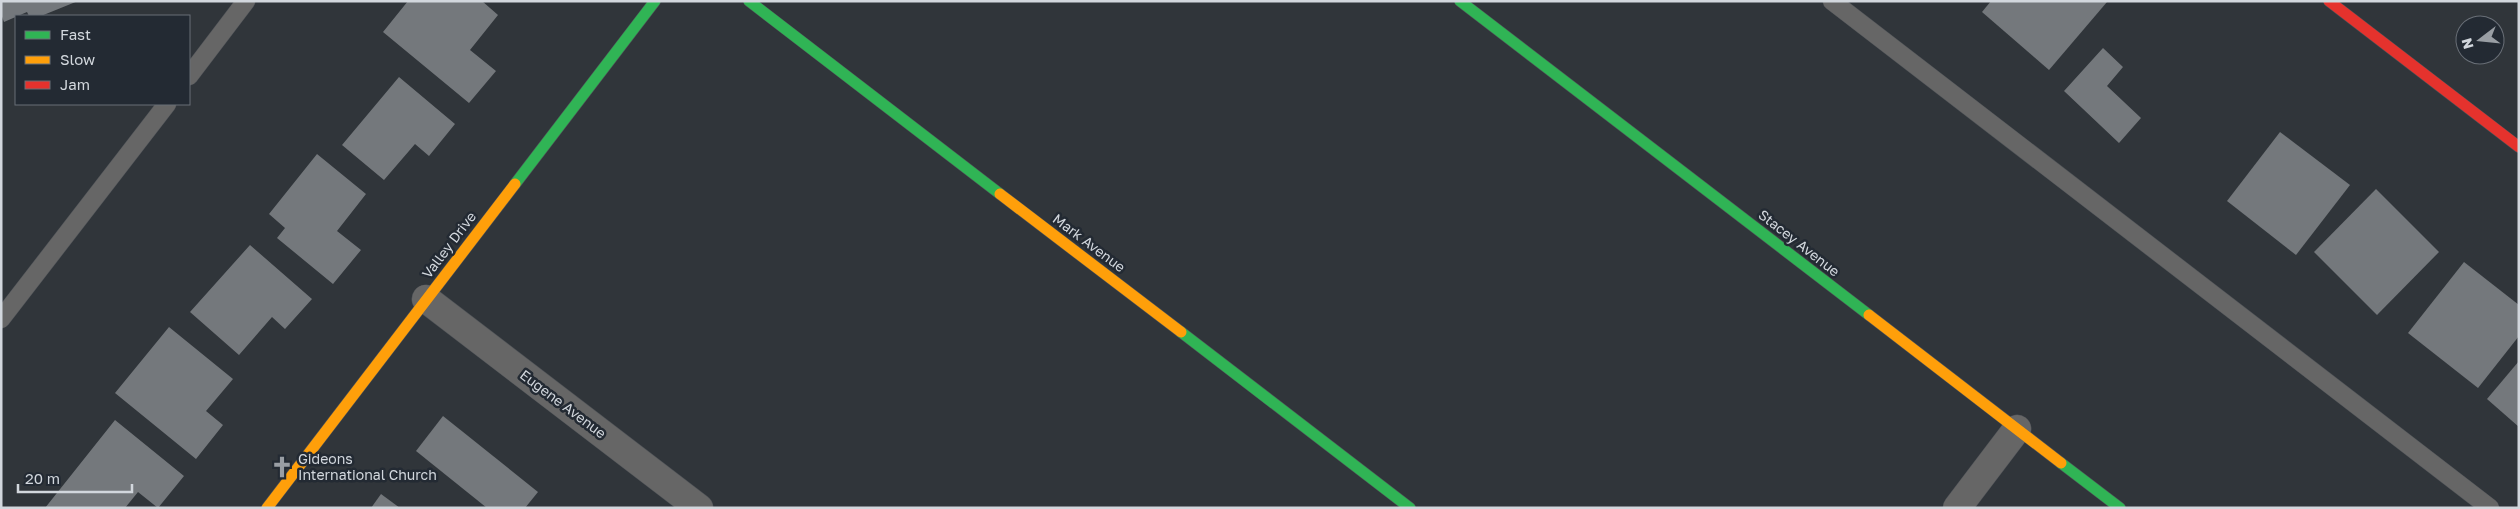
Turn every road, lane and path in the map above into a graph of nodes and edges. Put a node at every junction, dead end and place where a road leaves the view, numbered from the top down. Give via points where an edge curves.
1 (246, 1) edge
2 (655, 1) edge
3 (749, 1) edge
4 (1460, 1) edge
5 (1832, 1) edge
6 (2329, 1) edge
7 (190, 75) edge
8 (166, 105) edge
9 (2519, 147) edge
10 (426, 299) junction
11 (1, 319) edge
12 (2017, 428) junction
13 (267, 508) edge
14 (699, 508) edge
15 (1410, 508) edge
16 (1956, 508) edge
17 (2120, 508) edge
18 (2490, 508) edge

1 - 7 lane
2 - 10 street, Valley Drive
3 - 15 street, Mark Avenue
4 - 12 street, Stacey Avenue
5 - 18 lane
6 - 9 street
8 - 11 lane
10 - 13 street, Valley Drive
10 - 14 street, Eugene Avenue
12 - 16 street
12 - 17 street, Stacey Avenue

